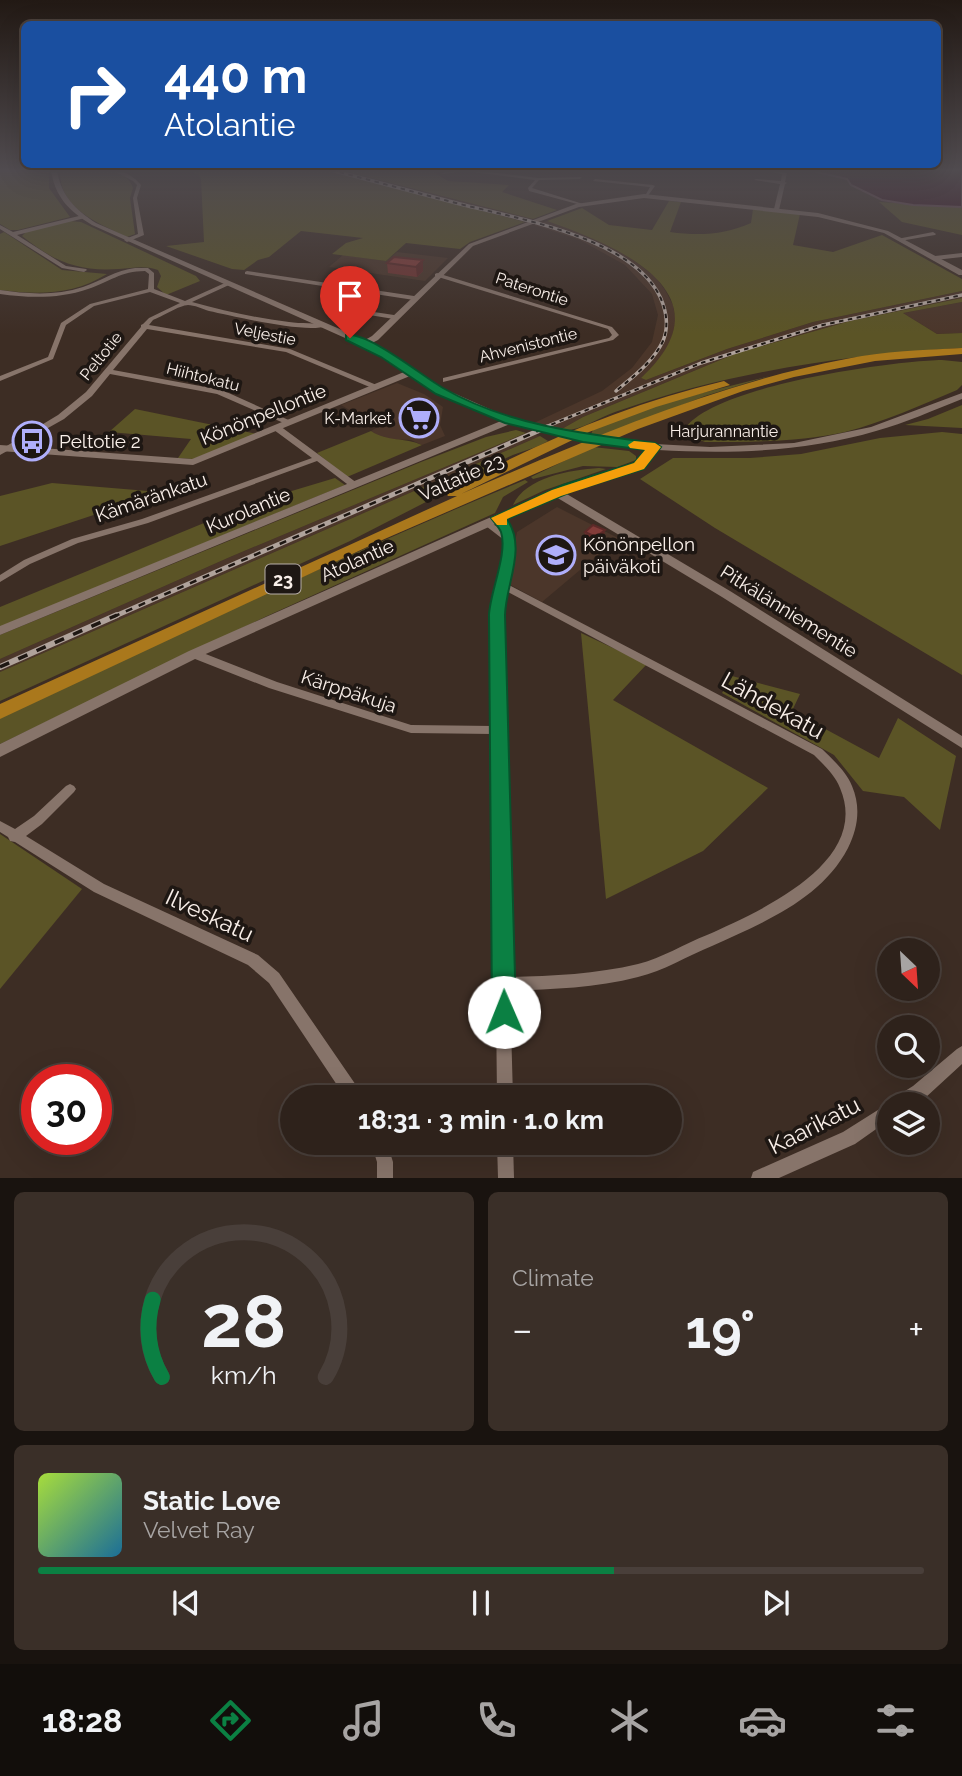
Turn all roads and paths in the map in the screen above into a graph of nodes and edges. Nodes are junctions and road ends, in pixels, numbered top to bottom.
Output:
1 (50, 225) edge
2 (98, 225) edge
3 (139, 225) edge
4 (525, 225) edge
5 (858, 225) edge
6 (0, 228) edge
7 (12, 234) junction
8 (933, 234) dead end
9 (901, 239) junction
10 (127, 240) junction
11 (962, 255) edge
12 (935, 258) junction
13 (84, 270) dead end
14 (247, 273) dead end
15 (962, 273) edge
16 (437, 275) junction
17 (227, 284) junction
18 (151, 290) junction
19 (0, 292) edge
20 (414, 298) junction
21 (182, 302) junction
22 (334, 308) dead end
23 (394, 317) junction
24 (143, 326) junction
25 (323, 326) junction
26 (616, 335) joint
27 (364, 344) junction
28 (962, 353) edge
29 (848, 361) junction
30 (107, 371) junction
31 (409, 373) junction
32 (0, 379) edge
33 (446, 380) dead end
34 (375, 386) junction
35 (962, 396) edge
36 (509, 421) junction
37 (289, 422) junction
38 (533, 426) joint
39 (277, 428) junction
40 (564, 434) junction
41 (652, 447) junction
42 (3, 450) edge
43 (318, 458) junction
44 (354, 485) junction
45 (556, 493) junction
46 (492, 520) junction
47 (292, 575) junction
48 (0, 579) edge
49 (501, 585) junction
50 (0, 631) edge
51 (194, 654) junction
52 (0, 712) edge
53 (499, 730) junction
54 (962, 743) edge
55 (0, 751) edge
56 (70, 789) dead end
57 (0, 826) edge
58 (14, 837) junction
59 (504, 984) junction
60 (962, 1054) edge
61 (346, 1085) edge
62 (505, 1085) edge
63 (919, 1092) edge
64 (877, 1119) edge
65 (383, 1155) edge
66 (505, 1155) edge
67 (385, 1178) edge
68 (506, 1178) edge
69 (759, 1178) edge

1 - 7 street
2 - 10 street, Harjurannantie
3 - 10 street
4 - 16 street
5 - 9 street
6 - 7 street
7 - 13 street
8 - 9 street
9 - 12 street
10 - 17 street, Harjurannantie
11 - 12 street
12 - 15 street
14 - 20 street
16 - 20 street
16 - 26 street, Paterontie
17 - 21 street, Peltotie
17 - 25 street, Harjurannantie
18 - 19 street
18 - 21 street
18 - 32 street
20 - 23 street
21 - 24 street, Peltotie
21 - 25 street
22 - 23 street
23 - 27 street
24 - 30 street, Peltotie
24 - 34 street, Veljestie
25 - 27 street, Harjurannantie
26 - 33 street, Ahvenistontie
27 - 31 street, Harjurannantie
28 - 29 highway, Valtatie 23 / 23
29 - 40 highway
29 - 47 highway, Valtatie 23 / 23
30 - 37 street, Hiihtokatu
30 - 42 street, Peltotie
31 - 34 street, Könönpellontie
31 - 36 street, Harjurannantie
34 - 37 street, Könönpellontie
35 - 41 street, Harjurannantie
36 - 38 street, Harjurannantie
36 - 44 street, Kurolantie
37 - 39 street, Könönpellontie
38 - 40 street, Harjurannantie
39 - 42 street, Könönpellontie
39 - 43 street
40 - 41 street, Harjurannantie
40 - 47 highway
41 - 45 street, Atolantie
43 - 44 street
43 - 48 street, Kämäränkatu
44 - 50 street, Kurolantie
45 - 46 street, Atolantie
45 - 54 street, Pitkälänniementie
46 - 49 street
46 - 51 street, Atolantie
47 - 52 highway, Valtatie 23 / 23
49 - 53 street
49 - 59 street, Lähdekatu
51 - 53 street, Kärppäkuja
51 - 55 street, Atolantie
53 - 59 street
56 - 58 street
57 - 58 street, Ilveskatu
58 - 61 street, Ilveskatu
59 - 62 street
60 - 63 street
64 - 69 street, Kaarikatu
65 - 67 street
66 - 68 street

